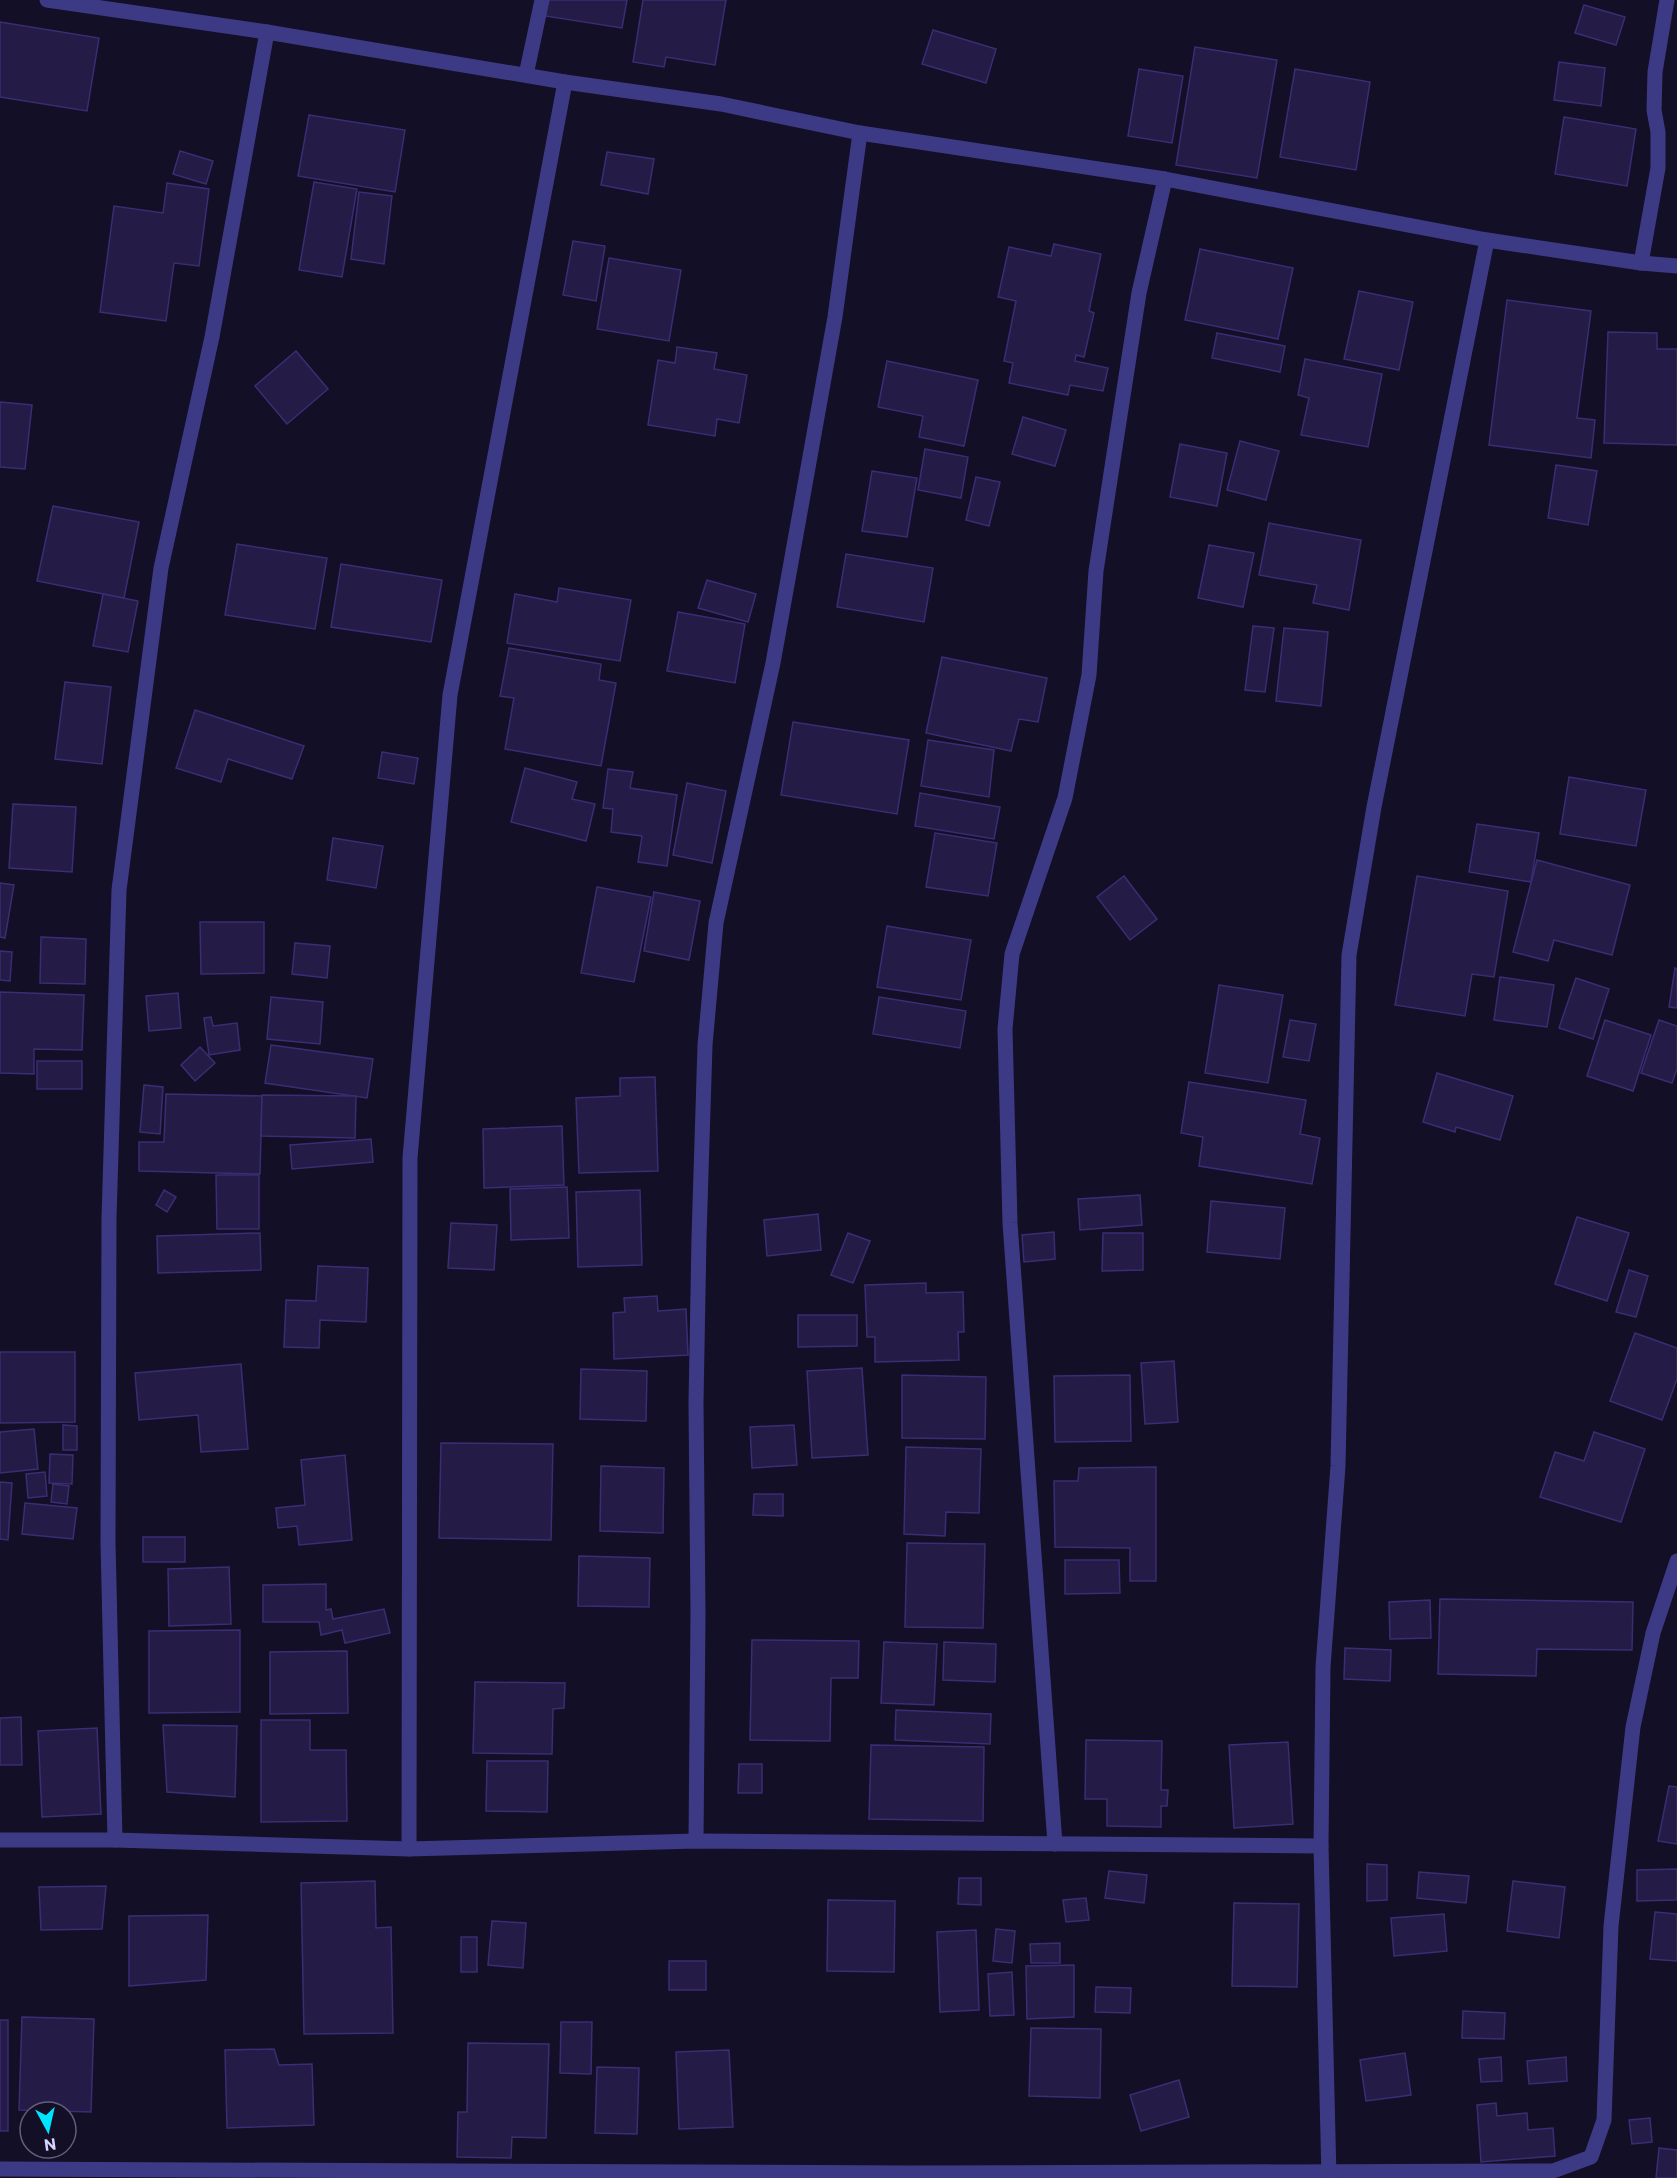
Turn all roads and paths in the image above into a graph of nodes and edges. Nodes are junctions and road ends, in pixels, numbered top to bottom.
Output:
1 (47, 0) edge
2 (542, 0) edge
3 (1667, 0) edge
4 (267, 32) junction
5 (526, 75) junction
6 (565, 82) junction
7 (860, 133) junction
8 (1165, 179) junction
9 (1487, 240) junction
10 (1641, 263) junction
11 (1677, 266) edge
12 (1677, 1561) edge
13 (0, 1840) edge
14 (115, 1840) junction
15 (696, 1841) junction
16 (1054, 1844) junction
17 (1321, 1846) junction
18 (409, 1849) junction
19 (0, 2169) edge
20 (910, 2175) edge
21 (1329, 2175) edge

1 - 4 street
2 - 5 street
3 - 10 street
4 - 5 street
4 - 14 street
5 - 6 street
6 - 7 street
6 - 18 street
7 - 8 street
7 - 15 street
8 - 9 street
8 - 16 street
9 - 10 street
9 - 17 street
10 - 11 street
12 - 21 street
13 - 14 street
14 - 18 street
15 - 16 street
15 - 18 street
16 - 17 street
17 - 21 street
19 - 20 street
20 - 21 street

